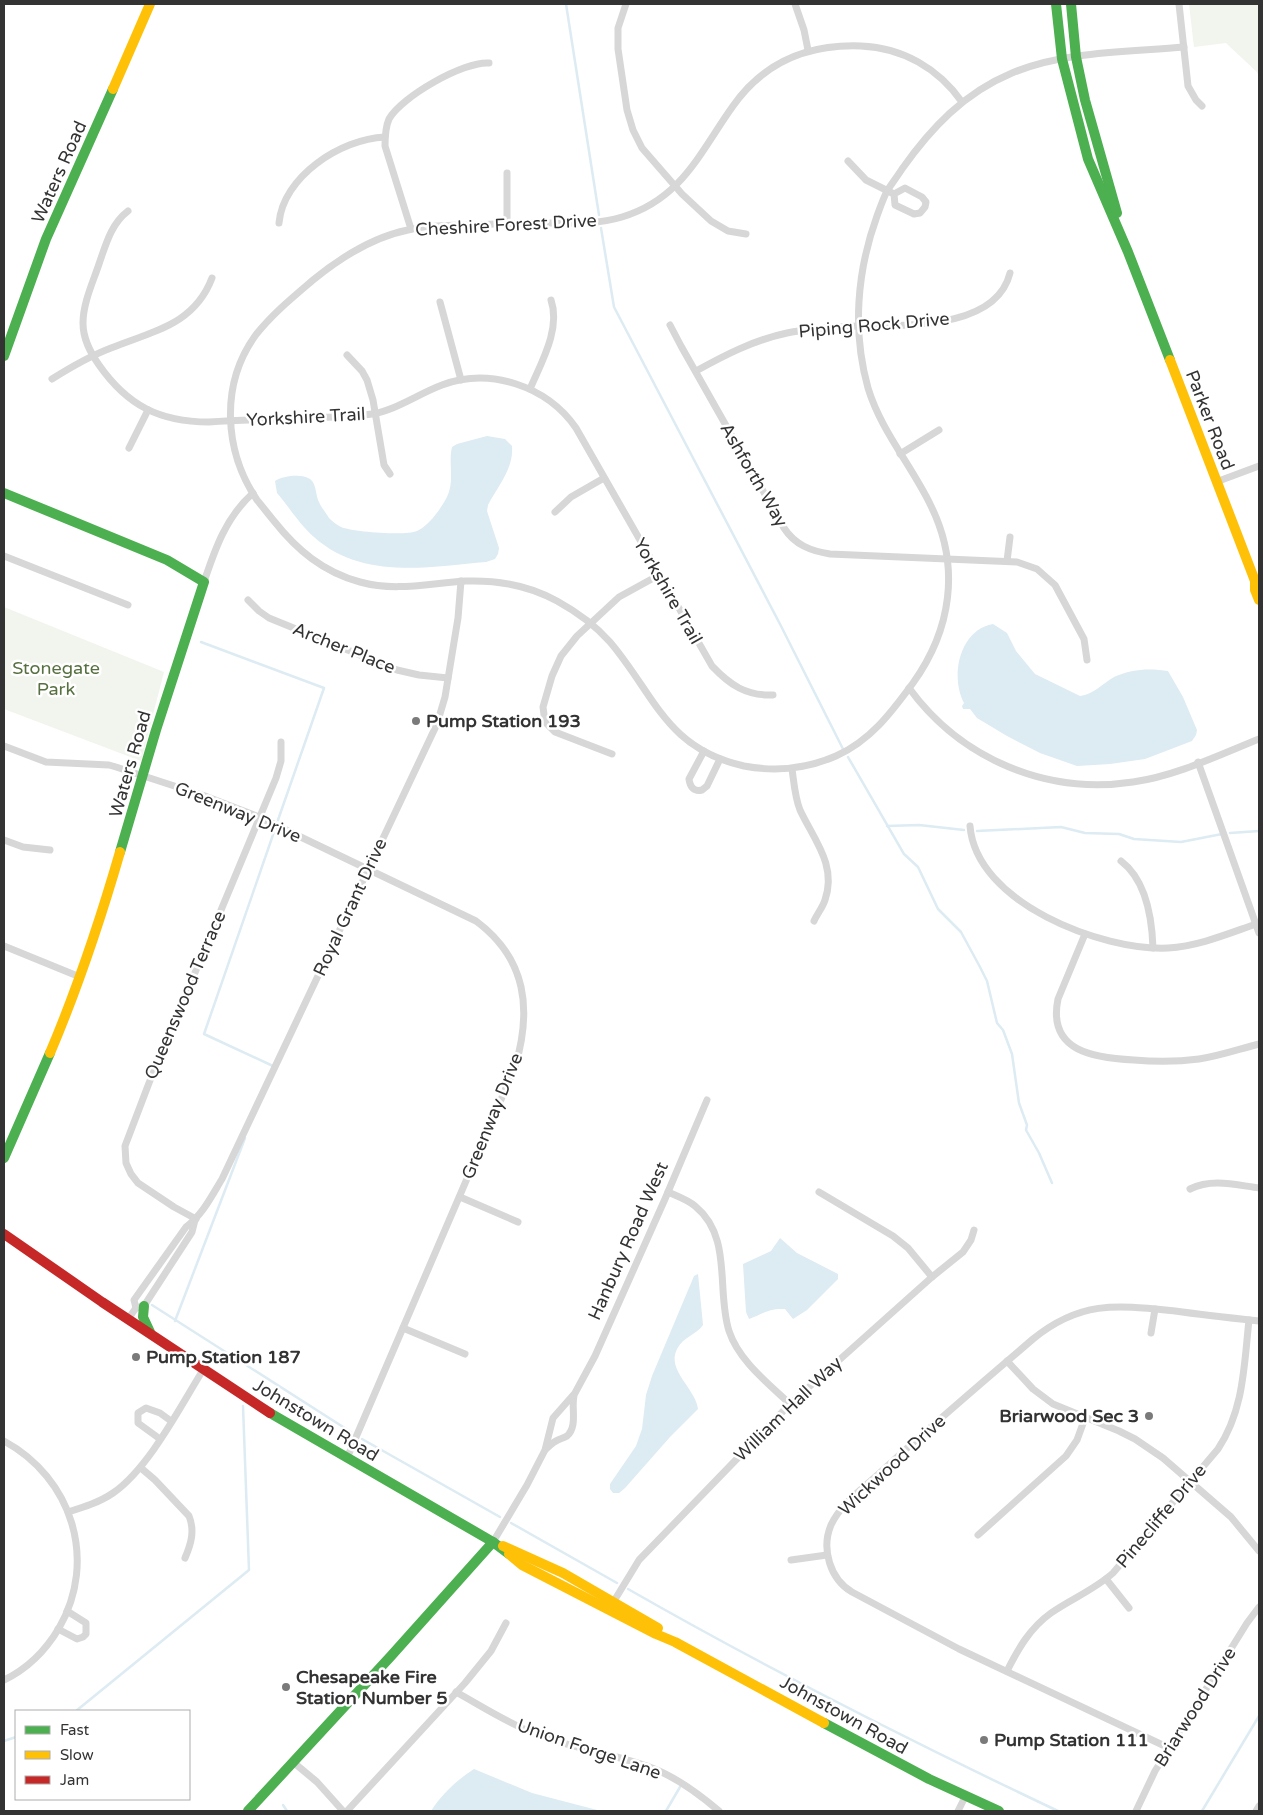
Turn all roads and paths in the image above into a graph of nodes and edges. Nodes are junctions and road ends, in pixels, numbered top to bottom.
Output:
1 (150, 4) edge
2 (626, 4) edge
3 (795, 4) edge
4 (1056, 4) edge
5 (1071, 4) edge
6 (1179, 4) edge
7 (1184, 47) junction
8 (808, 50) junction
9 (1076, 56) junction
10 (1062, 59) junction
11 (489, 63) dead end
12 (962, 102) junction
13 (1202, 106) dead end
14 (384, 137) junction
15 (848, 161) dead end
16 (506, 173) dead end
17 (675, 186) junction
18 (891, 192) junction
19 (128, 211) dead end
20 (507, 223) junction
21 (279, 224) dead end
22 (411, 229) junction
23 (746, 234) dead end
24 (1128, 252) junction
25 (1010, 273) dead end
26 (212, 278) dead end
27 (551, 300) dead end
28 (440, 302) dead end
29 (670, 325) dead end
30 (858, 326) junction
31 (347, 354) dead end
32 (4, 356) edge
33 (93, 356) junction
34 (696, 371) junction
35 (52, 379) dead end
36 (461, 380) junction
37 (530, 389) junction
38 (148, 410) junction
39 (374, 413) junction
40 (230, 421) junction
41 (939, 430) dead end
42 (129, 448) dead end
43 (900, 454) junction
44 (1259, 466) edge
45 (390, 474) dead end
46 (604, 478) junction
47 (1216, 482) junction
48 (4, 493) edge
49 (253, 493) junction
50 (555, 512) dead end
51 (1010, 537) dead end
52 (4, 556) edge
53 (947, 558) junction
54 (1007, 561) junction
55 (659, 575) junction
56 (204, 582) junction
57 (461, 582) junction
58 (248, 600) dead end
59 (1259, 600) edge
60 (128, 606) dead end
61 (592, 624) junction
62 (1087, 660) dead end
63 (448, 678) junction
64 (909, 688) junction
65 (773, 694) dead end
66 (1259, 739) edge
67 (280, 742) dead end
68 (4, 746) edge
69 (704, 752) junction
70 (612, 754) dead end
71 (720, 759) junction
72 (1198, 762) junction
73 (792, 769) junction
74 (144, 776) junction
75 (259, 817) junction
76 (970, 826) dead end
77 (4, 840) edge
78 (50, 850) dead end
79 (1121, 861) dead end
80 (368, 869) junction
81 (814, 921) dead end
82 (1256, 924) junction
83 (1259, 933) edge
84 (1085, 934) junction
85 (4, 946) edge
86 (1153, 948) junction
87 (80, 978) junction
88 (1259, 1044) edge
89 (707, 1100) dead end
90 (4, 1158) edge
91 (1259, 1188) edge
92 (1190, 1190) dead end
93 (668, 1192) junction
94 (819, 1192) dead end
95 (460, 1197) junction
96 (196, 1219) junction
97 (518, 1222) dead end
98 (974, 1230) dead end
99 (4, 1234) edge
100 (932, 1277) junction
101 (140, 1307) junction
102 (1155, 1309) junction
103 (128, 1319) junction
104 (1249, 1320) junction
105 (1259, 1321) edge
106 (403, 1328) junction
107 (1151, 1333) dead end
108 (152, 1335) junction
109 (465, 1354) dead end
110 (1006, 1361) junction
111 (203, 1370) junction
112 (575, 1393) junction
113 (790, 1404) junction
114 (1085, 1418) junction
115 (171, 1421) junction
116 (160, 1439) junction
117 (4, 1441) edge
118 (545, 1450) junction
119 (347, 1458) junction
120 (141, 1468) junction
121 (1191, 1482) junction
122 (68, 1512) junction
123 (978, 1535) dead end
124 (492, 1542) junction
125 (1259, 1551) edge
126 (827, 1554) junction
127 (185, 1558) dead end
128 (791, 1560) dead end
129 (1106, 1579) junction
130 (614, 1601) junction
131 (1259, 1607) edge
132 (1129, 1608) dead end
133 (67, 1611) junction
134 (506, 1623) dead end
135 (58, 1630) junction
136 (675, 1642) junction
137 (1007, 1671) junction
138 (4, 1680) edge
139 (456, 1692) junction
140 (1169, 1748) junction
141 (293, 1762) junction
142 (965, 1797) junction
143 (1259, 1806) edge
144 (248, 1811) edge
145 (342, 1811) edge
146 (347, 1811) edge
147 (719, 1811) edge
148 (958, 1811) edge
149 (999, 1811) edge
150 (1136, 1811) edge
151 (1256, 1811) edge

1 - 32 street, Waters Road
2 - 17 street
3 - 8 street
4 - 10 street, Parker Road
5 - 9 street, Parker Road
6 - 7 street
7 - 9 street, Cheshire Forest Drive
7 - 13 street
8 - 12 street, Cheshire Forest Drive
8 - 17 street, Cheshire Forest Drive
9 - 10 street, Cheshire Forest Drive
9 - 24 street, Parker Road
10 - 12 street, Cheshire Forest Drive
10 - 24 street, Parker Road
11 - 14 street
12 - 18 street, Cheshire Forest Drive
14 - 21 street
14 - 22 street
15 - 18 street
16 - 20 street
17 - 20 street, Cheshire Forest Drive
17 - 23 street
18 - 18 street
18 - 30 street, Cheshire Forest Drive
19 - 33 street, Yorkshire Trail
20 - 22 street, Cheshire Forest Drive
22 - 40 street, Cheshire Forest Drive
24 - 47 street, Parker Road
25 - 30 street, Piping Rock Drive
26 - 33 street
27 - 37 street
28 - 36 street
29 - 34 street, Ashforth Way
30 - 34 street, Piping Rock Drive
30 - 43 street, Cheshire Forest Drive
31 - 39 street
33 - 35 street
33 - 38 street, Yorkshire Trail
34 - 53 street, Ashforth Way
36 - 37 street, Yorkshire Trail
36 - 39 street, Yorkshire Trail
37 - 46 street, Yorkshire Trail
38 - 40 street, Yorkshire Trail
38 - 42 street
39 - 40 street, Yorkshire Trail
39 - 45 street
40 - 49 street, Cheshire Forest Drive
41 - 43 street
43 - 53 street, Cheshire Forest Drive
44 - 47 street
46 - 50 street
46 - 55 street, Yorkshire Trail
47 - 59 street, Parker Road
48 - 56 street
49 - 56 street
49 - 57 street, Cheshire Forest Drive
51 - 54 street
52 - 60 street
53 - 54 street, Ashforth Way
53 - 64 street, Cheshire Forest Drive
54 - 62 street, Ashforth Way
55 - 61 street
55 - 65 street, Yorkshire Trail
56 - 74 street, Waters Road
57 - 61 street, Cheshire Forest Drive
57 - 63 street, Royal Grant Drive
58 - 63 street, Archer Place
61 - 69 street, Cheshire Forest Drive
61 - 70 street
63 - 80 street, Royal Grant Drive
64 - 72 street
64 - 73 street, Cheshire Forest Drive
66 - 72 street
67 - 75 street, Queenswood Terrace
68 - 74 street, Greenway Drive
69 - 71 street, Cheshire Forest Drive
69 - 71 street
71 - 73 street, Cheshire Forest Drive
72 - 82 street
73 - 81 street
74 - 75 street, Greenway Drive
74 - 87 street, Waters Road
75 - 80 street, Greenway Drive
75 - 96 street, Queenswood Terrace
76 - 84 street
77 - 78 street
79 - 86 street
80 - 95 street, Greenway Drive
80 - 96 street, Royal Grant Drive
82 - 83 street
82 - 86 street
84 - 86 street
84 - 88 street
85 - 87 street
87 - 90 street, Waters Road
89 - 93 street, Hanbury Road West
91 - 92 street
93 - 112 street, Hanbury Road West
93 - 113 street
94 - 100 street
95 - 97 street
95 - 106 street, Greenway Drive
96 - 101 street, Royal Grant Drive
96 - 101 street, Royal Grant Drive
98 - 100 street, William Hall Way
99 - 103 street, Johnstown Road
100 - 113 street, William Hall Way
101 - 103 street, Royal Grant Drive
101 - 108 street
102 - 104 street, Wickwood Drive
102 - 107 street
102 - 110 street, Wickwood Drive
103 - 108 street, Johnstown Road
104 - 105 street, Wickwood Drive
104 - 121 street, Pinecliffe Drive
106 - 109 street
106 - 119 street, Greenway Drive
108 - 111 street, Johnstown Road
110 - 114 street
110 - 126 street, Wickwood Drive
111 - 115 street
111 - 119 street, Johnstown Road
112 - 118 street, Hanbury Road West
112 - 118 street, Hanbury Road West
113 - 130 street, William Hall Way
114 - 121 street
114 - 123 street
115 - 116 street
115 - 116 street
116 - 120 street
117 - 122 street
118 - 124 street, Hanbury Road West
119 - 124 street, Johnstown Road
120 - 122 street
120 - 127 street
121 - 125 street
121 - 129 street, Pinecliffe Drive
122 - 133 street
124 - 130 street, Johnstown Road
124 - 136 street, Johnstown Road
124 - 141 street, Hanbury Road West
126 - 128 street
126 - 137 street
129 - 132 street
129 - 137 street, Pinecliffe Drive
130 - 136 street, Johnstown Road
131 - 140 street, Briarwood Drive
133 - 135 street
133 - 135 street
134 - 139 street
135 - 138 street
136 - 142 street, Johnstown Road
137 - 140 street
139 - 146 street
139 - 147 street, Union Forge Lane
140 - 150 street, Briarwood Drive
141 - 144 street, Hanbury Road West
141 - 145 street
142 - 148 street
142 - 149 street, Johnstown Road
143 - 151 street

